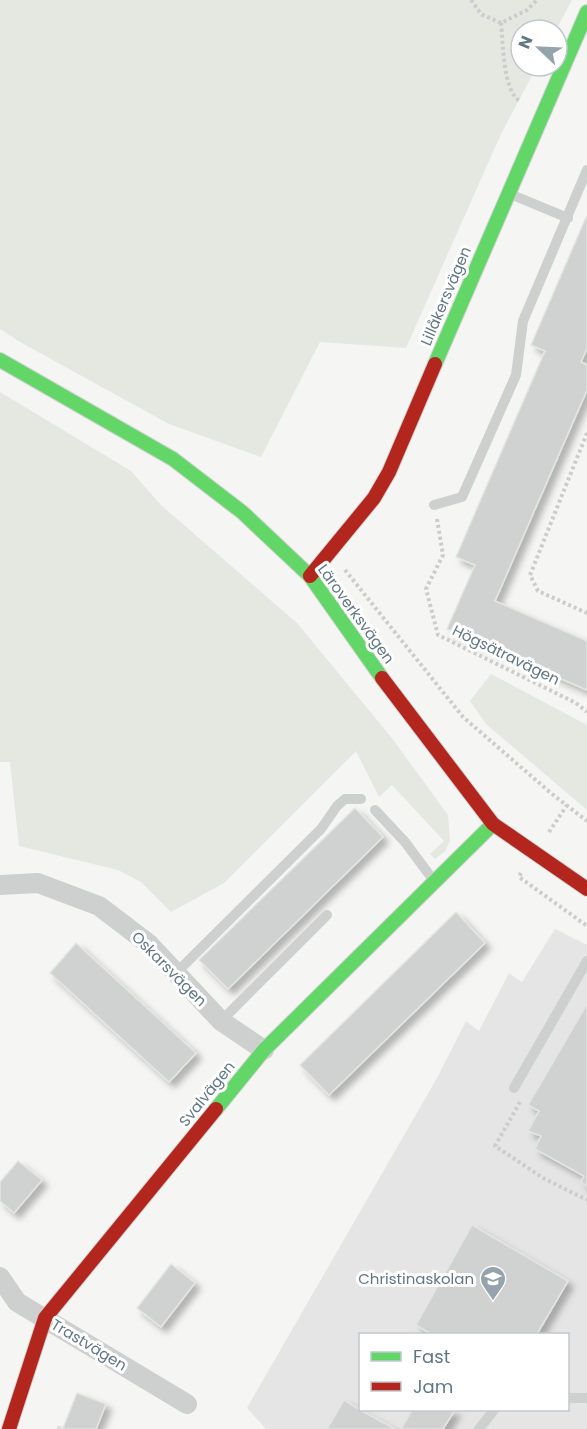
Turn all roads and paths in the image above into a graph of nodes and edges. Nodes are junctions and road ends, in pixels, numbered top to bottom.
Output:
1 (471, 0) edge
2 (537, 0) edge
3 (587, 12) edge
4 (501, 23) junction
5 (515, 98) dead end
6 (587, 170) edge
7 (508, 193) junction
8 (568, 218) junction
9 (0, 360) edge
10 (587, 434) edge
11 (434, 505) joint
12 (330, 552) junction
13 (310, 576) junction
14 (587, 613) edge
15 (587, 712) edge
16 (361, 799) dead end
17 (375, 810) dead end
18 (587, 821) edge
19 (493, 824) junction
20 (434, 881) junction
21 (0, 885) edge
22 (587, 889) edge
23 (327, 915) dead end
24 (587, 961) edge
25 (176, 973) junction
26 (221, 1021) junction
27 (264, 1050) junction
28 (514, 1088) joint
29 (587, 1200) edge
30 (0, 1277) edge
31 (9, 1303) edge
32 (45, 1318) junction
33 (569, 1398) edge
34 (587, 1398) edge
35 (187, 1404) dead end
36 (493, 1411) edge
37 (9, 1429) edge
38 (478, 1429) edge

1 - 4 path
2 - 4 path
3 - 7 street, Lillåkersvägen
4 - 5 path
6 - 8 lane
7 - 8 lane
7 - 12 street, Lillåkersvägen
8 - 11 lane
9 - 13 street, Läroverksvägen
10 - 14 path
11 - 15 path, Högsätravägen
12 - 13 street, Lillåkersvägen
12 - 18 path
13 - 19 street, Läroverksvägen
16 - 25 lane
17 - 20 lane
19 - 20 street, Svalvägen
19 - 22 street, Läroverksvägen
20 - 27 street, Svalvägen
21 - 25 street, Oskarsvägen
23 - 26 lane
24 - 28 lane
25 - 26 street, Oskarsvägen
26 - 27 street, Oskarsvägen
27 - 32 street, Svalvägen
28 - 29 path
30 - 31 street, Trastvägen
31 - 32 street, Trastvägen
32 - 35 street, Trastvägen
32 - 37 street, Svalvägen
33 - 34 lane
36 - 38 lane

